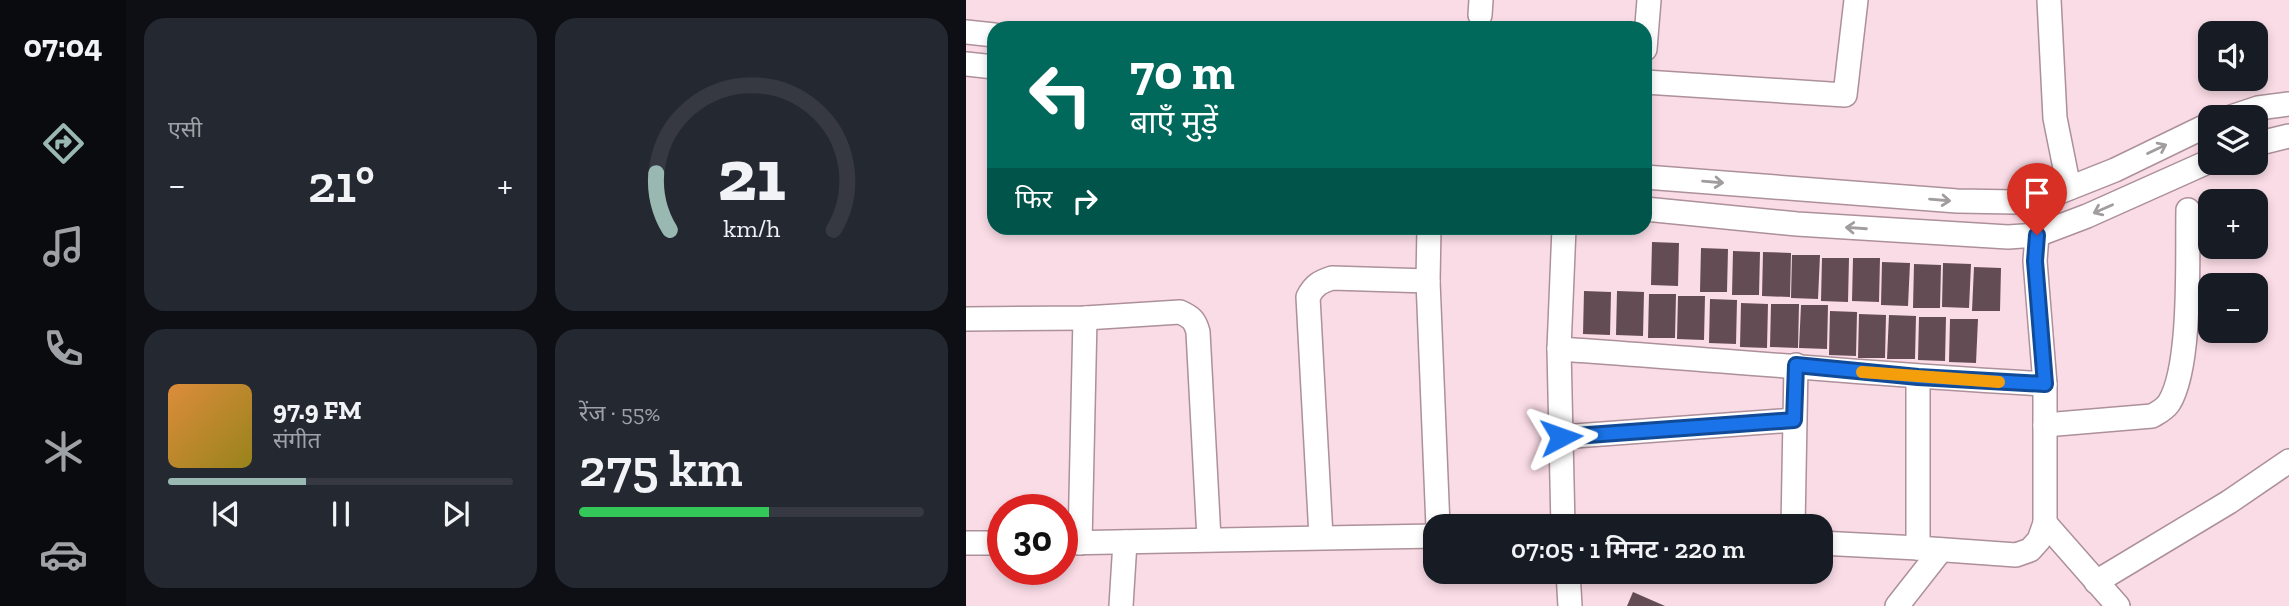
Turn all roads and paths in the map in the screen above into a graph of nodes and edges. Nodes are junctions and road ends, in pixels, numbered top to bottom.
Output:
1 (1649, 0) edge
2 (1856, 0) edge
3 (2049, 0) edge
4 (1647, 21) edge
5 (966, 32) edge
6 (987, 34) edge
7 (966, 64) edge
8 (987, 66) edge
9 (1652, 82) edge
10 (2289, 104) edge
11 (2268, 107) edge
12 (2198, 130) edge
13 (2289, 136) edge
14 (2268, 141) edge
15 (2198, 166) edge
16 (1652, 178) edge
17 (2069, 188) junction
18 (1652, 210) edge
19 (2188, 210) dead end
20 (1429, 235) edge
21 (1564, 235) edge
22 (2037, 235) junction
23 (1428, 281) junction
24 (1085, 318) junction
25 (966, 319) edge
26 (1559, 349) junction
27 (1796, 365) junction
28 (1918, 377) junction
29 (2045, 384) junction
30 (1794, 420) junction
31 (2045, 425) junction
32 (1561, 437) junction
33 (2289, 461) edge
34 (1074, 494) edge
35 (1437, 514) edge
36 (1563, 514) edge
37 (1793, 514) edge
38 (2045, 523) junction
39 (1423, 536) edge
40 (1321, 537) junction
41 (1209, 539) junction
42 (1125, 542) junction
43 (966, 543) edge
44 (987, 543) edge
45 (1078, 543) edge
46 (1833, 544) edge
47 (1929, 549) junction
48 (2096, 582) junction
49 (1571, 584) edge
50 (1121, 606) edge
51 (1570, 606) edge
52 (1897, 606) edge
53 (2118, 606) edge

1 - 4 street
2 - 9 street
3 - 17 street
5 - 6 street
7 - 8 street
10 - 11 street
17 -> 12 street
13 - 14 street
15 -> 22 street
16 -> 17 street
22 -> 18 street
19 - 31 street
20 - 23 street
21 - 26 street
22 - 29 street
23 - 35 street
23 - 40 street
24 - 25 street
24 - 34 street
24 - 41 street
26 - 27 street
26 - 32 street
27 - 28 street
27 - 30 street
28 - 29 street
28 - 47 street
29 - 31 street
30 - 32 street
30 - 37 street
31 - 38 street
32 - 36 street
33 - 48 street
38 - 47 street
38 - 48 street
39 - 40 street
40 - 41 street
41 - 42 street
42 - 45 street
42 - 50 street
43 - 44 street
46 - 47 street
47 - 52 street
48 - 53 street
49 - 51 street

